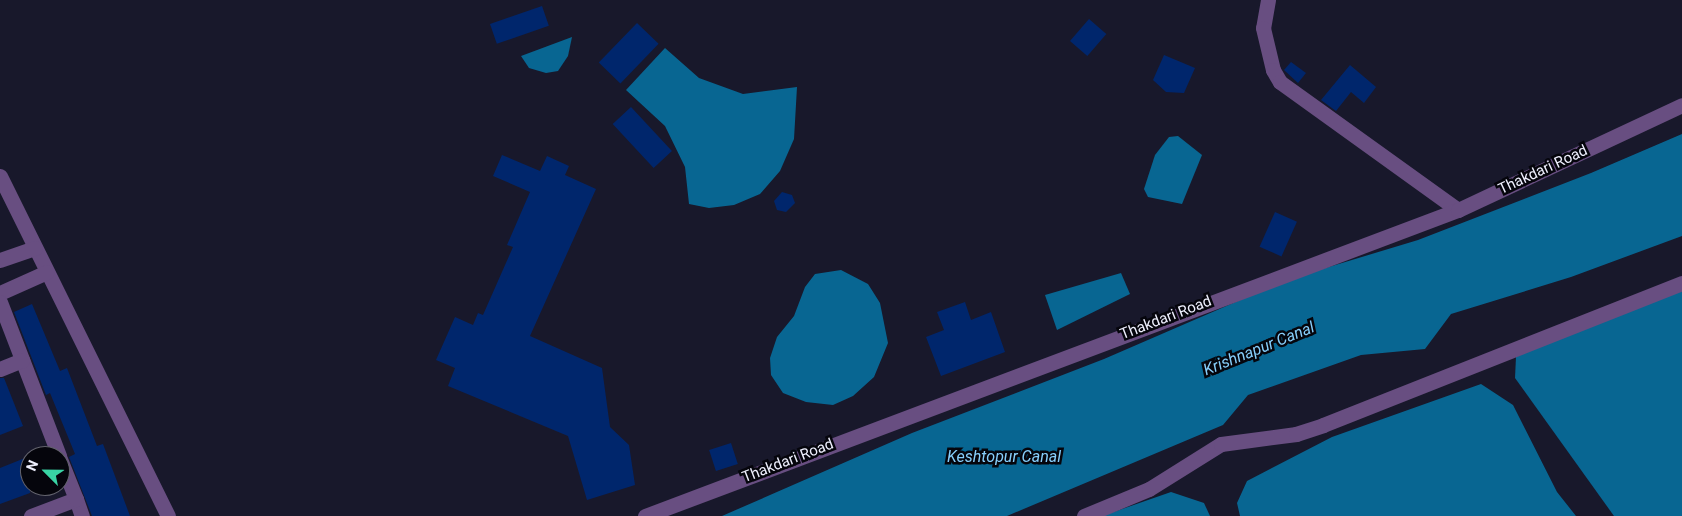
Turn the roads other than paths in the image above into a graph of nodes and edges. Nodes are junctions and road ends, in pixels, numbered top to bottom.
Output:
1 (1268, 0) edge
2 (1682, 105) edge
3 (0, 176) edge
4 (1458, 210) junction
5 (35, 248) junction
6 (0, 260) edge
7 (47, 272) junction
8 (1682, 283) edge
9 (0, 292) edge
10 (0, 302) edge
11 (22, 360) junction
12 (0, 369) edge
13 (54, 446) edge
14 (70, 485) edge
15 (76, 499) junction
16 (31, 516) edge
17 (82, 516) edge
18 (168, 516) edge
19 (645, 516) edge
20 (1084, 516) edge

1 - 4 street
2 - 4 street, Thakdari Road
3 - 5 street
4 - 19 street, Thakdari Road
5 - 6 street
5 - 7 street
7 - 9 street
7 - 18 street
8 - 20 street
10 - 11 street
11 - 12 street
11 - 13 street
14 - 15 street
15 - 16 street
15 - 17 street

